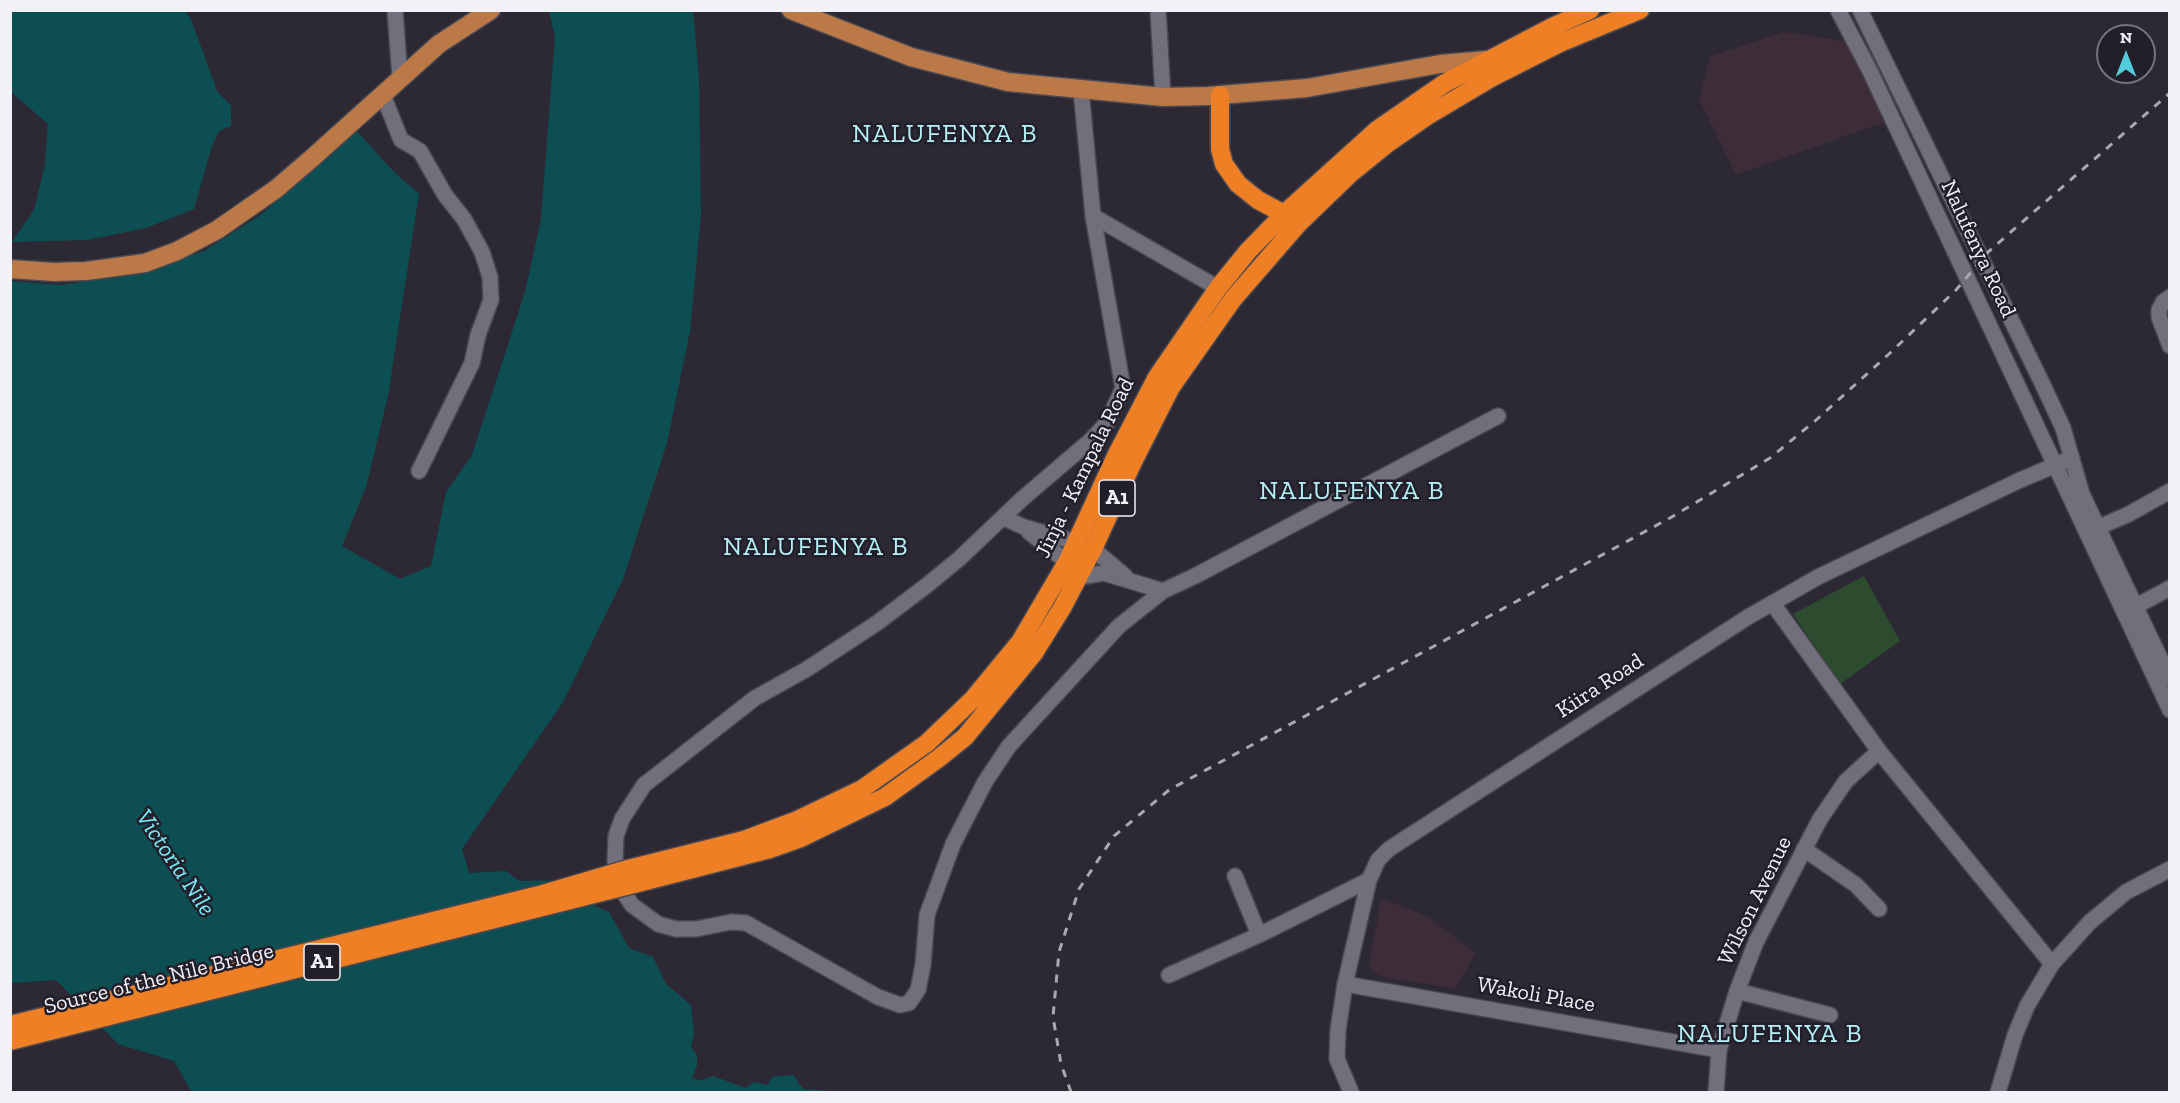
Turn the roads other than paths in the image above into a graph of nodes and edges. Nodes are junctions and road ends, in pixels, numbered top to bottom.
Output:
1 (395, 10) edge
2 (491, 10) edge
3 (791, 10) edge
4 (1158, 10) edge
5 (1590, 10) edge
6 (1640, 10) edge
7 (1838, 10) edge
8 (1860, 10) edge
9 (1486, 60) junction
10 (400, 78) junction
11 (1081, 90) junction
12 (383, 95) junction
13 (1220, 95) junction
14 (1163, 97) junction
15 (1284, 214) junction
16 (1093, 216) junction
17 (10, 268) edge
18 (1218, 288) junction
19 (2169, 297) edge
20 (2169, 346) edge
21 (1498, 416) dead end
22 (2072, 458) junction
23 (2055, 465) junction
24 (419, 471) dead end
25 (2169, 491) edge
26 (1004, 518) junction
27 (1024, 527) junction
28 (2097, 528) junction
29 (1075, 542) junction
30 (1093, 549) junction
31 (1067, 562) junction
32 (1079, 577) junction
33 (1132, 582) junction
34 (2169, 588) edge
35 (1163, 591) junction
36 (1773, 604) junction
37 (2130, 609) junction
38 (2169, 679) edge
39 (2169, 710) edge
40 (1879, 751) junction
41 (1804, 849) junction
42 (2169, 869) edge
43 (1235, 876) dead end
44 (625, 877) junction
45 (1369, 880) junction
46 (1879, 909) dead end
47 (1259, 935) junction
48 (2052, 964) junction
49 (1169, 975) dead end
50 (1346, 984) junction
51 (1737, 991) junction
52 (1830, 1015) dead end
53 (10, 1025) edge
54 (10, 1041) edge
55 (1719, 1050) junction
56 (1351, 1092) edge
57 (1716, 1092) edge
58 (1998, 1092) edge

1 - 10 street
2 - 10 main road
3 - 11 main road
4 - 14 street
5 - 9 highway, Jinja - Kampala Road / A1
6 - 30 highway, Jinja - Kampala Road / A1
7 - 23 street, Nalufenya Road
8 - 22 street, Nalufenya Road
9 - 13 main road
9 - 15 highway, Jinja - Kampala Road / A1
10 - 12 main road
11 - 14 main road
11 - 16 street
12 - 17 main road
12 - 24 street
13 - 14 main road
13 - 15 highway
15 - 18 highway, Jinja - Kampala Road / A1
16 - 18 street
16 - 26 street
18 - 29 highway, Jinja - Kampala Road / A1
19 - 20 street
21 - 35 street
22 - 23 street, Kiira Road
22 - 28 street, Nalufenya Road
23 - 36 street, Kiira Road
23 - 37 street, Nalufenya Road
25 - 28 street
26 - 27 street
26 - 44 street
27 - 29 street
27 - 31 street
28 - 37 street, Nalufenya Road
29 - 31 highway, Jinja - Kampala Road / A1
30 - 32 highway, Jinja - Kampala Road / A1
30 - 33 street
31 - 44 highway, Jinja - Kampala Road / A1
32 - 33 street
32 - 44 highway, Jinja - Kampala Road / A1
33 - 35 street
34 - 37 street
35 - 44 street
36 - 40 street
36 - 45 street, Kiira Road
37 - 38 street
37 - 39 street
40 - 41 street, Wilson Avenue
40 - 48 street
41 - 46 street
41 - 51 street, Wilson Avenue
42 - 48 street
43 - 47 street
44 - 53 highway, Source of the Nile Bridge / A1, bridge
44 - 54 highway, Source of the Nile Bridge / A1, bridge
45 - 47 street
45 - 50 street, Kiira Road
47 - 49 street
48 - 58 street
50 - 55 street, Wakoli Place
50 - 56 street, Kiira Road
51 - 52 street
51 - 55 street, Wilson Avenue
55 - 57 street, Wilson Avenue

